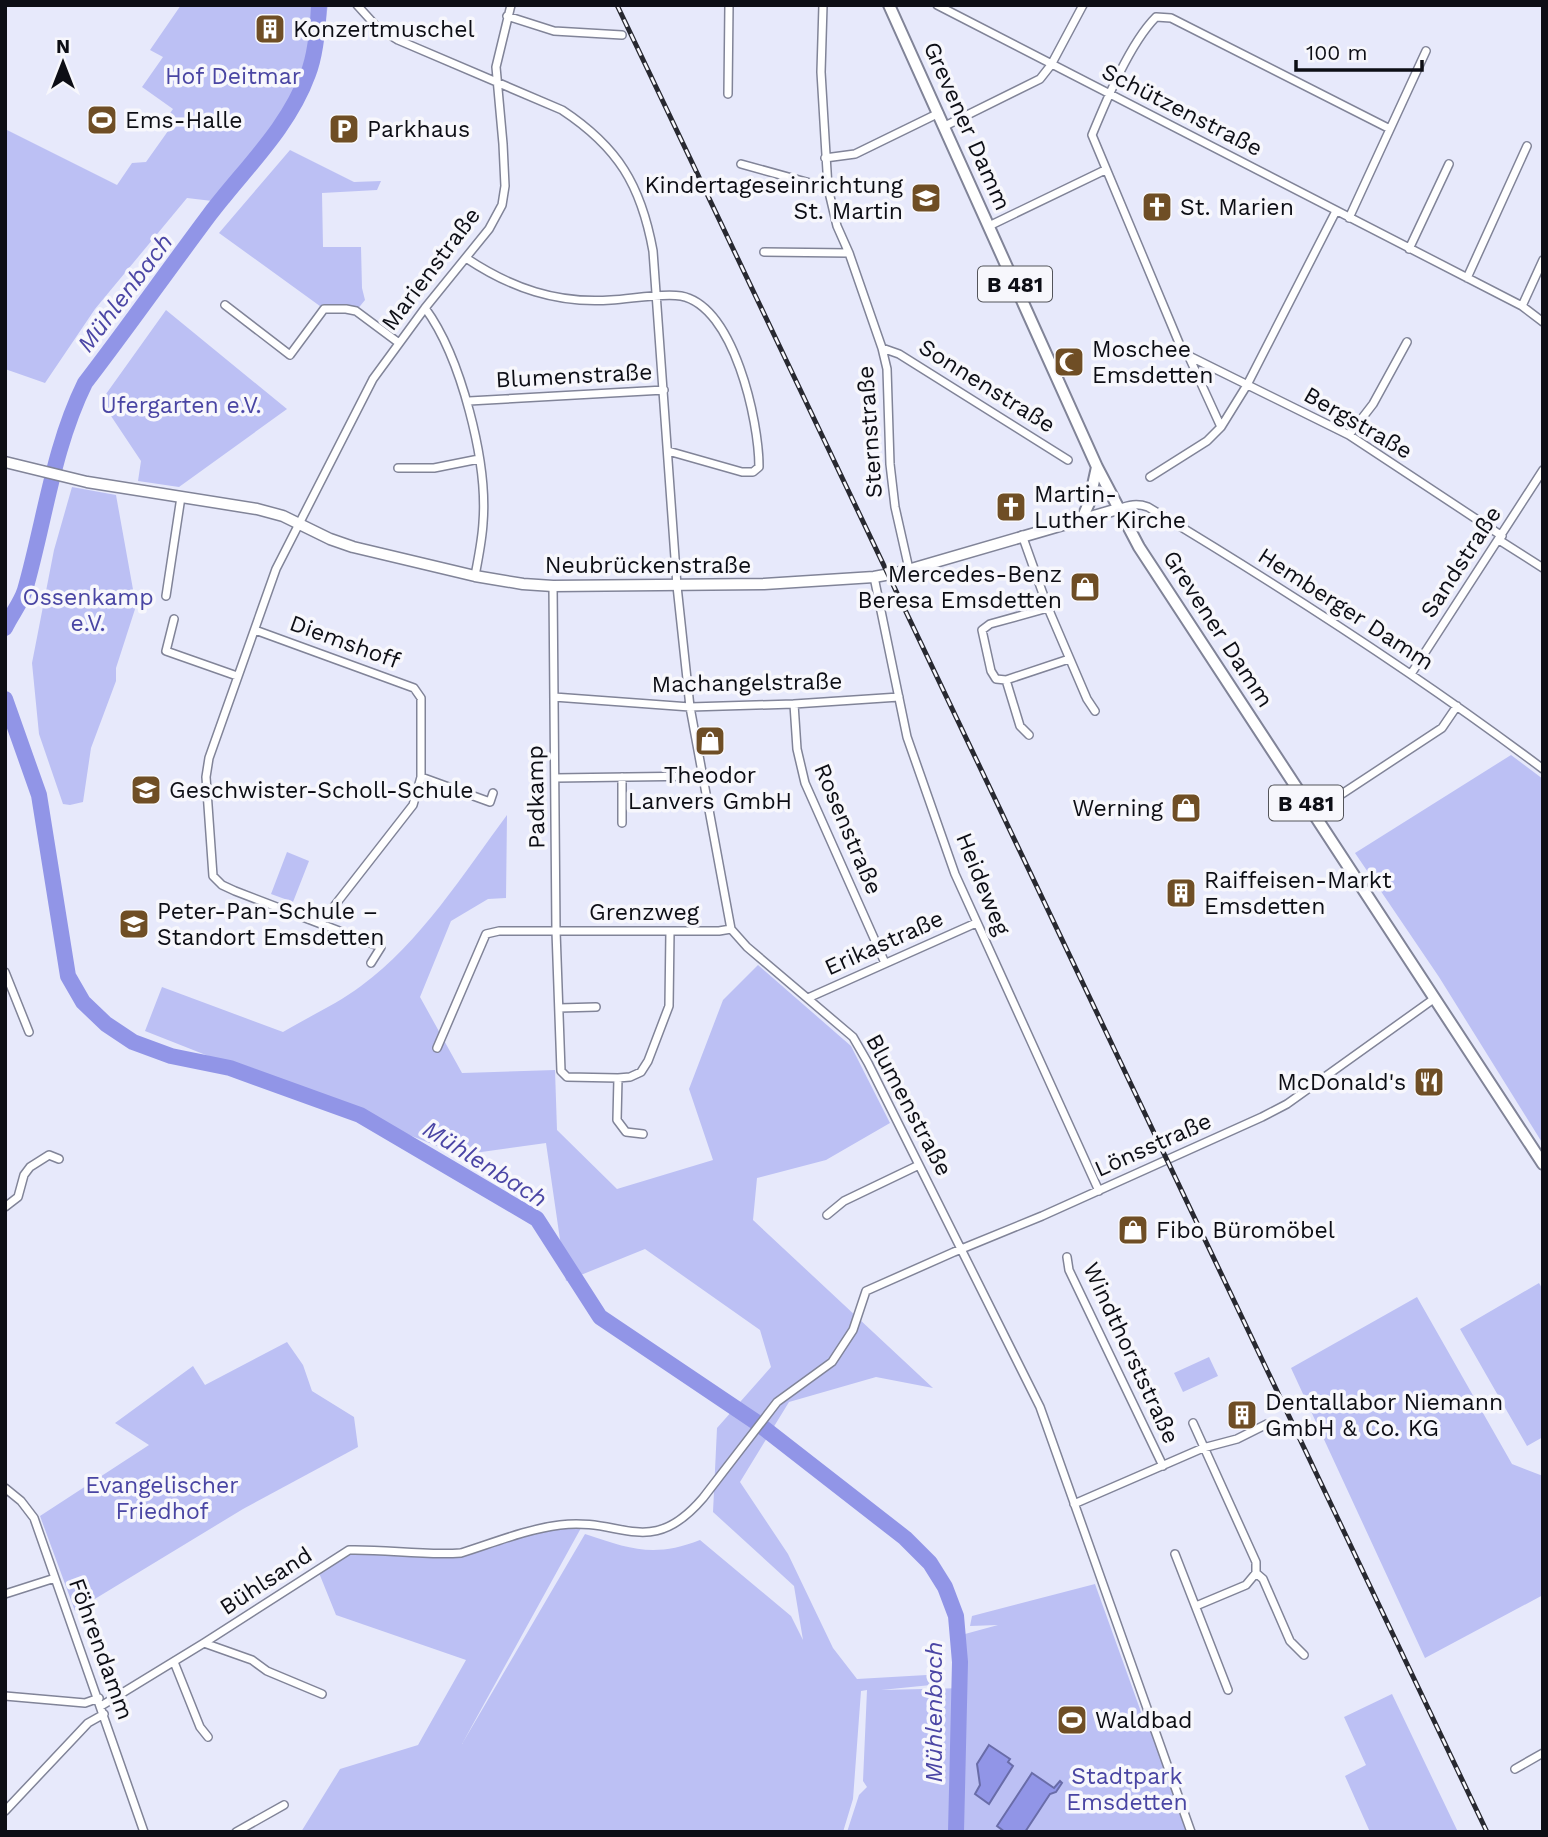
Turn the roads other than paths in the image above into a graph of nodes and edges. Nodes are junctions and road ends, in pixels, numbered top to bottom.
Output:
1 (357, 5) edge
2 (511, 5) edge
3 (729, 5) edge
4 (823, 5) edge
5 (890, 5) edge
6 (937, 5) edge
7 (1083, 5) edge
8 (507, 16) junction
9 (622, 35) dead end
10 (1426, 51) dead end
11 (1051, 65) junction
12 (495, 82) junction
13 (727, 94) dead end
14 (1109, 95) junction
15 (939, 113) junction
16 (945, 125) junction
17 (1390, 129) junction
18 (1527, 146) dead end
19 (825, 158) junction
20 (741, 164) dead end
21 (1449, 164) dead end
22 (1105, 170) junction
23 (828, 188) junction
24 (1336, 211) junction
25 (1349, 218) junction
26 (989, 226) junction
27 (1409, 248) junction
28 (764, 251) dead end
29 (849, 253) junction
30 (466, 258) junction
31 (1543, 260) edge
32 (1467, 278) junction
33 (656, 297) junction
34 (225, 305) dead end
35 (1522, 306) junction
36 (425, 308) junction
37 (1543, 322) edge
38 (1407, 342) dead end
39 (399, 343) junction
40 (882, 348) junction
41 (1189, 356) junction
42 (1247, 385) junction
43 (664, 390) junction
44 (468, 401) junction
45 (1221, 427) junction
46 (1349, 435) junction
47 (668, 451) junction
48 (479, 459) junction
49 (1069, 460) dead end
50 (5, 461) edge
51 (1097, 467) junction
52 (398, 468) dead end
53 (1543, 470) edge
54 (1150, 477) dead end
55 (181, 497) junction
56 (1118, 509) junction
57 (1082, 519) junction
58 (299, 524) junction
59 (1022, 536) junction
60 (1500, 538) junction
61 (1543, 568) edge
62 (909, 569) junction
63 (475, 576) junction
64 (874, 577) junction
65 (553, 586) junction
66 (677, 586) junction
67 (166, 596) dead end
68 (1048, 608) junction
69 (174, 619) dead end
70 (255, 630) junction
71 (1069, 659) junction
72 (1412, 674) junction
73 (237, 676) junction
74 (1006, 680) junction
75 (554, 697) junction
76 (899, 697) junction
77 (794, 704) junction
78 (1457, 706) junction
79 (690, 707) junction
80 (1096, 711) dead end
81 (1029, 735) dead end
82 (1543, 769) edge
83 (702, 776) junction
84 (421, 777) junction
85 (622, 777) junction
86 (555, 778) junction
87 (493, 793) dead end
88 (1313, 813) junction
89 (622, 823) dead end
90 (321, 923) junction
91 (976, 923) junction
92 (731, 929) junction
93 (556, 931) junction
94 (670, 932) junction
95 (371, 963) dead end
96 (885, 963) junction
97 (5, 972) edge
98 (808, 998) junction
99 (1435, 998) junction
100 (559, 1007) junction
101 (596, 1007) dead end
102 (29, 1032) dead end
103 (437, 1048) dead end
104 (618, 1078) junction
105 (643, 1134) dead end
106 (59, 1159) dead end
107 (1543, 1164) edge
108 (919, 1165) junction
109 (1099, 1191) junction
110 (5, 1207) edge
111 (827, 1215) dead end
112 (962, 1250) junction
113 (1067, 1257) dead end
114 (1193, 1423) dead end
115 (1267, 1424) dead end
116 (1203, 1448) junction
117 (1163, 1466) junction
118 (5, 1488) edge
119 (1074, 1504) junction
120 (349, 1550) joint
121 (1175, 1554) dead end
122 (1256, 1573) junction
123 (55, 1578) junction
124 (5, 1594) edge
125 (1196, 1606) junction
126 (204, 1643) junction
127 (1304, 1655) dead end
128 (174, 1662) junction
129 (1228, 1690) dead end
130 (322, 1694) dead end
131 (5, 1696) edge
132 (101, 1706) junction
133 (208, 1737) dead end
134 (1543, 1753) edge
135 (1515, 1769) dead end
136 (284, 1805) dead end
137 (5, 1811) edge
138 (144, 1832) edge
139 (236, 1832) edge
140 (1191, 1832) edge

1 - 12 street
2 - 8 street, Marienstraße
3 - 13 street
4 - 19 street, Sternstraße
5 - 15 main road, Grevener Damm / B 481
6 - 11 street, Schützenstraße
7 - 11 street
8 - 9 street
8 - 12 street, Marienstraße
10 - 17 street
11 - 14 street, Schützenstraße
11 - 16 street
12 - 30 street, Marienstraße
12 - 33 street
14 - 17 street
14 - 22 street
14 - 24 street, Schützenstraße
15 - 16 main road, Grevener Damm / B 481
15 - 19 street
16 - 26 main road, Grevener Damm / B 481
17 - 25 street
18 - 32 street
19 - 23 street, Sternstraße
20 - 23 street
21 - 27 street
22 - 26 street
22 - 41 street
23 - 29 street, Sternstraße
24 - 25 street, Schützenstraße
24 - 42 street
25 - 27 street, Schützenstraße
26 - 51 main road, Grevener Damm / B 481
27 - 32 street, Schützenstraße
28 - 29 street
29 - 40 street, Sternstraße
30 - 33 street
30 - 36 street, Marienstraße
31 - 35 street
32 - 35 street, Schützenstraße
33 - 43 street
33 - 47 street
34 - 39 street
35 - 37 street, Schützenstraße
36 - 39 street, Marienstraße
36 - 44 street
38 - 46 street
39 - 58 street, Marienstraße
40 - 49 street, Sonnenstraße
40 - 62 street, Sternstraße
41 - 42 street, Bergstraße
41 - 45 street
42 - 45 street
42 - 46 street, Bergstraße
43 - 44 street, Blumenstraße
43 - 47 street, Blumenstraße
44 - 48 street
45 - 54 street
46 - 60 street, Bergstraße
47 - 66 street, Blumenstraße
48 - 52 street
48 - 63 street
50 - 55 street, Neubrückenstraße
51 - 56 main road, Grevener Damm / B 481
51 - 57 main road
53 - 60 street, Sandstraße
55 - 58 street, Neubrückenstraße
55 - 67 street
56 - 57 street, Neubrückenstraße
56 - 72 street, Hemberger Damm
56 - 88 main road, Grevener Damm / B 481
57 - 59 street, Neubrückenstraße
58 - 63 street, Neubrückenstraße
58 - 70 street, Diemshoff
59 - 62 street, Neubrückenstraße
59 - 68 street
60 - 61 street, Bergstraße
60 - 72 street, Sandstraße
62 - 64 street, Neubrückenstraße
63 - 65 street, Neubrückenstraße
64 - 66 street, Neubrückenstraße
64 - 76 street, Heideweg
65 - 66 street, Neubrückenstraße
65 - 75 street, Padkamp
66 - 79 street, Blumenstraße
68 - 71 street
68 - 74 street
69 - 73 street
70 - 73 street, Diemshoff
70 - 84 street, Diemshoff
71 - 74 street
71 - 80 street
72 - 78 street, Hemberger Damm
73 - 90 street, Diemshoff
74 - 81 street
75 - 79 street, Machangelstraße
75 - 86 street, Padkamp
76 - 77 street, Machangelstraße
76 - 91 street, Heideweg
77 - 79 street, Machangelstraße
77 - 96 street, Rosenstraße
78 - 82 street, Hemberger Damm
78 - 88 street
79 - 83 street, Blumenstraße
83 - 85 street
83 - 92 street, Blumenstraße
84 - 87 street
84 - 90 street, Diemshoff
85 - 86 street
85 - 89 street
86 - 93 street, Padkamp
88 - 99 main road, Grevener Damm / B 481
90 - 95 street, Diemshoff
91 - 96 street, Erikastraße
91 - 109 street, Heideweg
92 - 94 street, Grenzweg
92 - 98 street, Blumenstraße
93 - 94 street, Grenzweg
93 - 100 street, Padkamp
93 - 103 street, Grenzweg
94 - 104 street
96 - 98 street, Erikastraße
97 - 102 street
98 - 108 street, Blumenstraße
99 - 107 main road, Grevener Damm / B 481
99 - 109 street, Lönsstraße
100 - 101 street
100 - 104 street, Padkamp
104 - 105 street
106 - 110 street
108 - 111 street
108 - 112 street, Blumenstraße
109 - 112 street, Lönsstraße
112 - 119 street, Blumenstraße
112 - 120 street, Lönsstraße
113 - 117 street, Windthorststraße
114 - 116 street
115 - 116 street
116 - 117 street
116 - 122 street
117 - 119 street
118 - 123 street, Föhrendamm
119 - 140 street, Blumenstraße
120 - 126 street, Bühlsand
121 - 125 street
122 - 125 street
122 - 127 street
123 - 124 street
123 - 132 street, Föhrendamm
125 - 129 street
126 - 128 street, Bühlsand
126 - 130 street, Bühlsand
128 - 132 street, Bühlsand
128 - 133 street
131 - 132 street
132 - 137 street, Bühlsand
132 - 138 street, Föhrendamm
134 - 135 street
136 - 139 street

